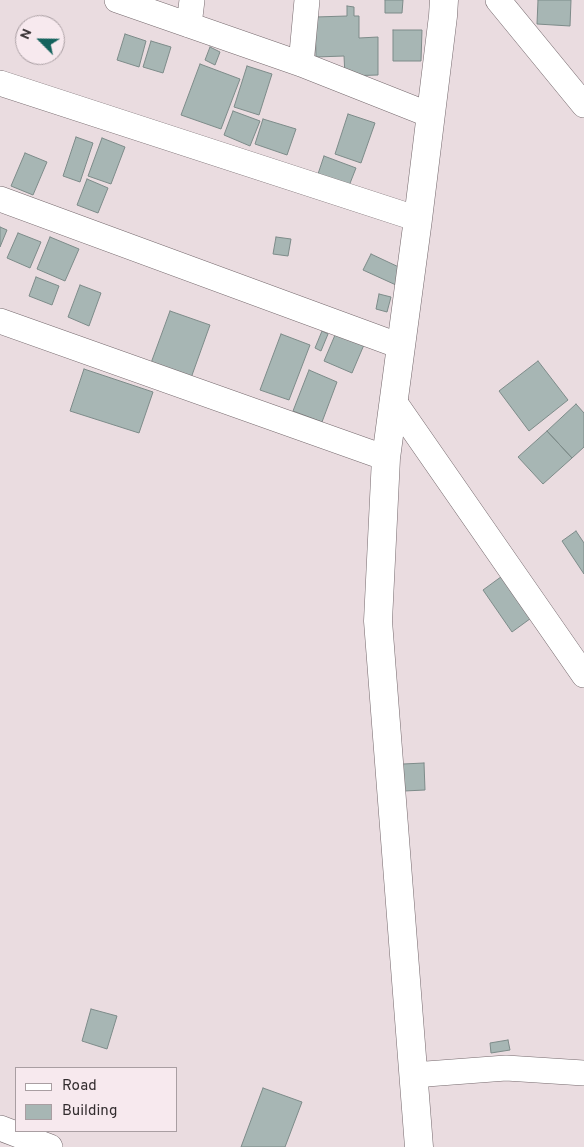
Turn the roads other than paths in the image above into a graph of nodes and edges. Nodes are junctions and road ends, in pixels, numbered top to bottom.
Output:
1 (116, 0) edge
2 (192, 0) edge
3 (307, 0) edge
4 (444, 0) edge
5 (498, 0) edge
6 (189, 25) junction
7 (301, 64) junction
8 (0, 83) edge
9 (584, 105) edge
10 (430, 115) junction
11 (0, 199) edge
12 (418, 218) junction
13 (0, 322) edge
14 (400, 346) junction
15 (393, 400) junction
16 (386, 458) junction
17 (584, 675) edge
18 (584, 1073) edge
19 (413, 1075) junction
20 (0, 1128) edge
21 (50, 1147) edge
22 (419, 1147) edge

1 - 6 street
2 - 6 street
3 - 7 street
4 - 10 street
5 - 9 street
6 - 7 street
7 - 10 street
8 - 12 street
10 - 12 street
11 - 14 street
12 - 14 street
13 - 16 street
14 - 15 street
15 - 16 street
15 - 17 street
16 - 19 street
18 - 19 street
19 - 22 street
20 - 21 street

